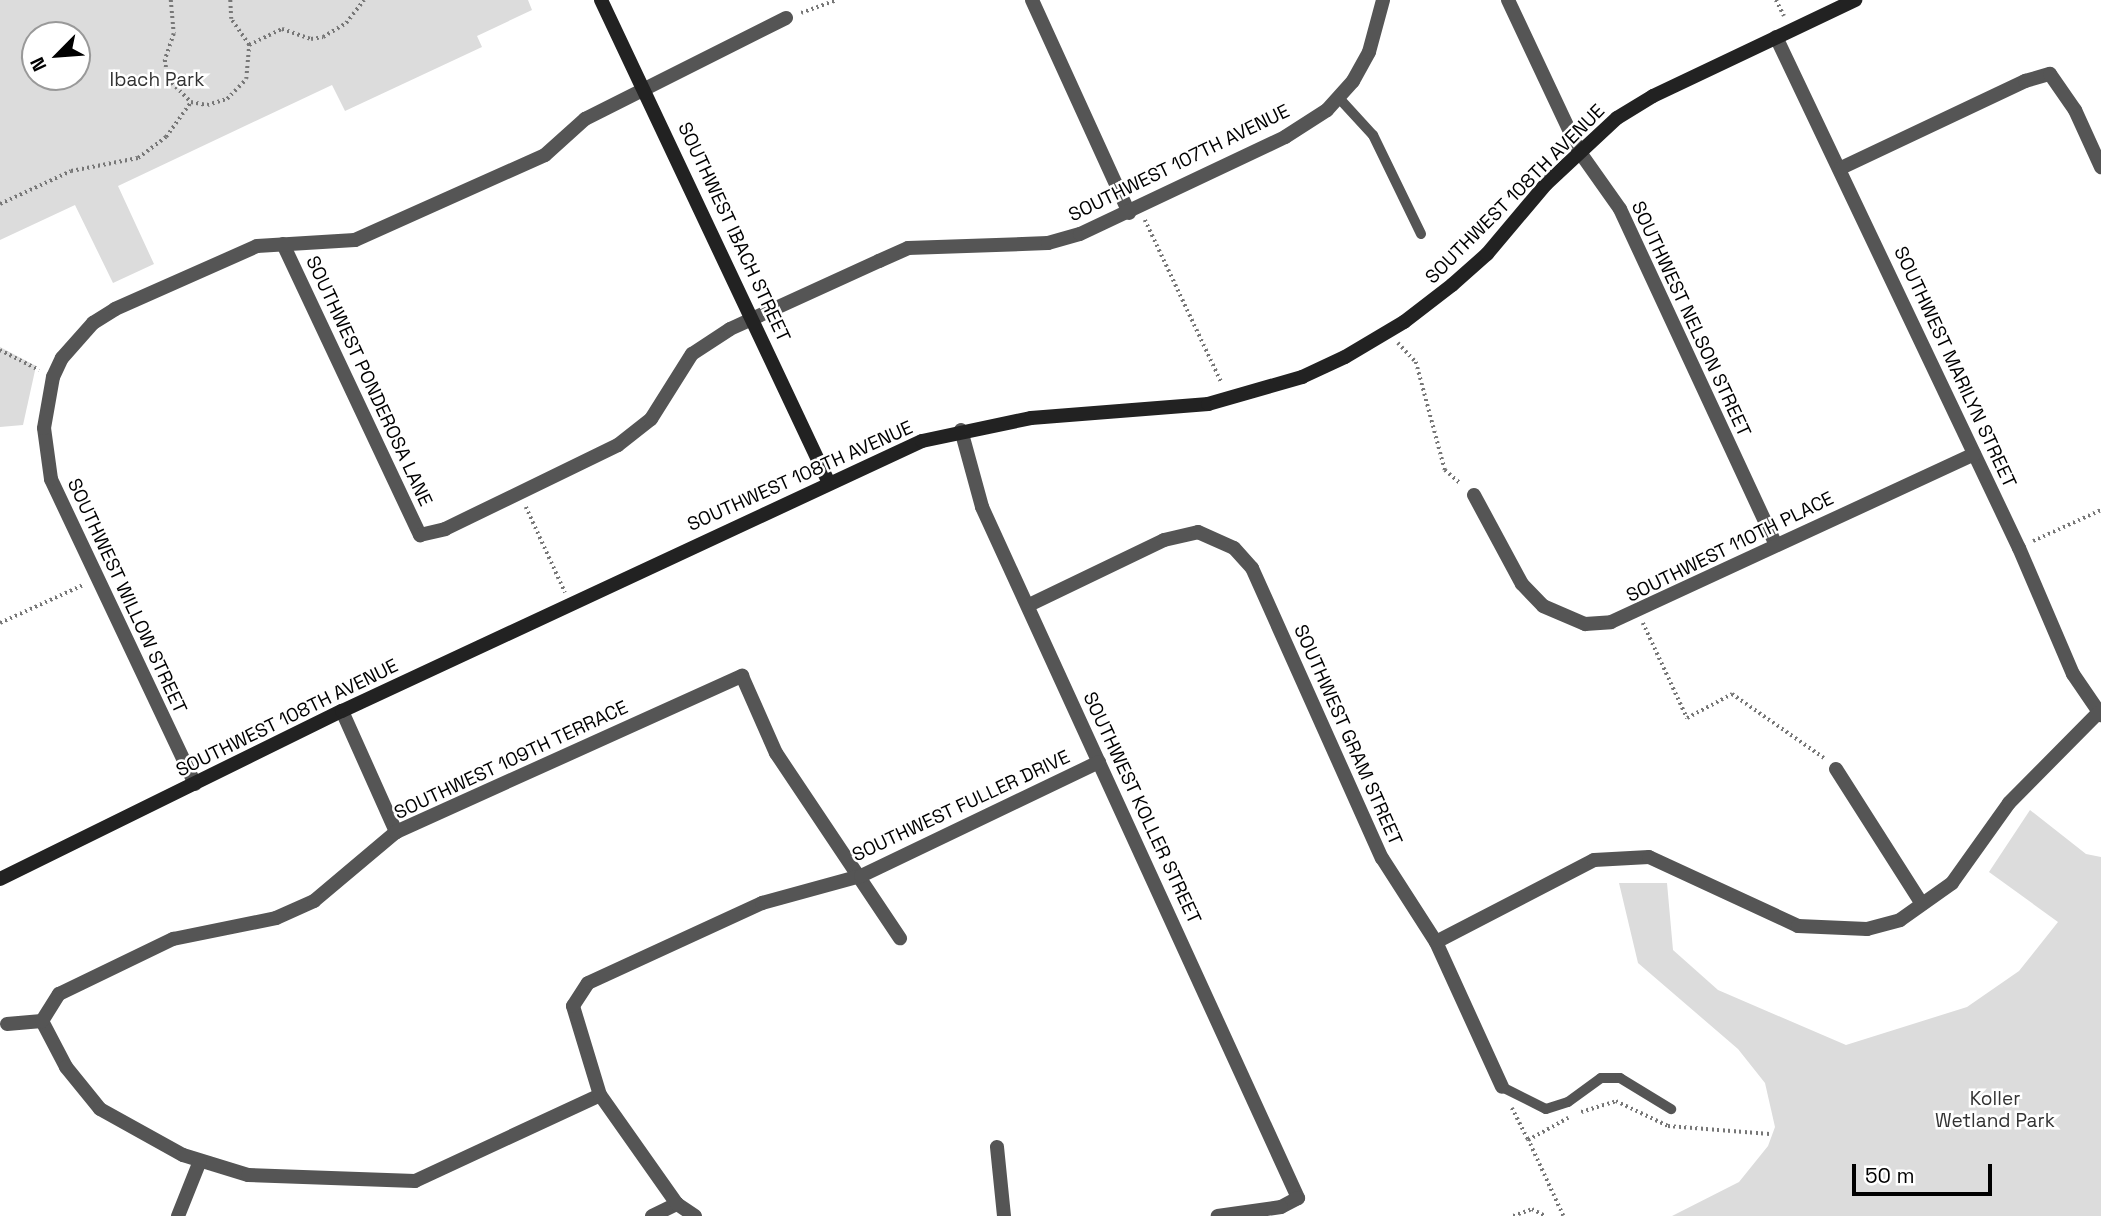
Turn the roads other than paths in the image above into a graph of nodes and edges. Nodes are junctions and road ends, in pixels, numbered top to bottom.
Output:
1 (601, 0) edge
2 (1032, 0) edge
3 (1383, 0) edge
4 (1508, 0) edge
5 (1855, 0) edge
6 (786, 18) road end
7 (1776, 37) junction
8 (647, 89) junction
9 (1338, 97) junction
10 (1579, 151) junction
11 (2101, 167) edge
12 (1841, 168) junction
13 (1134, 210) junction
14 (1421, 234) dead end
15 (283, 244) junction
16 (753, 319) junction
17 (961, 430) junction
18 (1974, 454) junction
19 (828, 481) junction
20 (1474, 495) road end
21 (420, 535) joint
22 (1776, 545) junction
23 (1029, 605) junction
24 (341, 711) junction
25 (2099, 714) edge
26 (1099, 762) junction
27 (1836, 769) road end
28 (195, 784) junction
29 (396, 832) junction
30 (861, 876) junction
31 (0, 879) edge
32 (1922, 904) junction
33 (900, 938) dead end
34 (1436, 942) junction
35 (42, 1021) junction
36 (7, 1024) dead end
37 (1502, 1087) joint
38 (600, 1095) junction
39 (1671, 1110) dead end
40 (997, 1147) dead end
41 (200, 1161) junction
42 (677, 1204) junction
43 (178, 1216) edge
44 (652, 1216) edge
45 (695, 1216) edge
46 (1004, 1216) edge
47 (1218, 1216) edge

1 - 8 street, SOUTHWEST IBACH STREET
2 - 13 street
3 - 9 street, SOUTHWEST 107TH AVENUE
4 - 10 street, SOUTHWEST NELSON STREET
5 - 7 street, SOUTHWEST 108TH AVENUE
6 - 8 street
7 - 10 street, SOUTHWEST 108TH AVENUE
7 - 12 street, SOUTHWEST MARILYN STREET
8 - 15 street
8 - 16 street, SOUTHWEST IBACH STREET
9 - 13 street, SOUTHWEST 107TH AVENUE
9 - 14 lane
10 - 17 street, SOUTHWEST 108TH AVENUE
10 - 22 street, SOUTHWEST NELSON STREET
11 - 12 street
12 - 18 street, SOUTHWEST MARILYN STREET
13 - 16 street, SOUTHWEST 107TH AVENUE
15 - 21 street, SOUTHWEST PONDEROSA LANE
15 - 28 street, SOUTHWEST WILLOW STREET
16 - 19 street, SOUTHWEST IBACH STREET
16 - 21 street, SOUTHWEST 107TH AVENUE
17 - 19 street, SOUTHWEST 108TH AVENUE
17 - 23 street, SOUTHWEST KOLLER STREET
18 - 22 street, SOUTHWEST 110TH PLACE
18 - 25 street, SOUTHWEST MARILYN STREET
19 - 24 street, SOUTHWEST 108TH AVENUE
20 - 22 street, SOUTHWEST 110TH PLACE
23 - 26 street, SOUTHWEST KOLLER STREET
23 - 34 street, SOUTHWEST GRAM STREET
24 - 28 street, SOUTHWEST 108TH AVENUE
24 - 29 street
25 - 32 street
26 - 30 street, SOUTHWEST FULLER DRIVE
26 - 47 street, SOUTHWEST KOLLER STREET
27 - 32 street
28 - 31 street, SOUTHWEST 108TH AVENUE
29 - 30 street, SOUTHWEST 109TH TERRACE
29 - 35 street, SOUTHWEST 109TH TERRACE
30 - 33 street
30 - 38 street, SOUTHWEST FULLER DRIVE
32 - 34 street
34 - 37 street, SOUTHWEST GRAM STREET
35 - 36 street
35 - 41 street
37 - 39 lane
38 - 41 street
38 - 42 street, SOUTHWEST FULLER DRIVE
40 - 46 street
41 - 43 street
42 - 44 street
42 - 45 street, SOUTHWEST FULLER DRIVE

